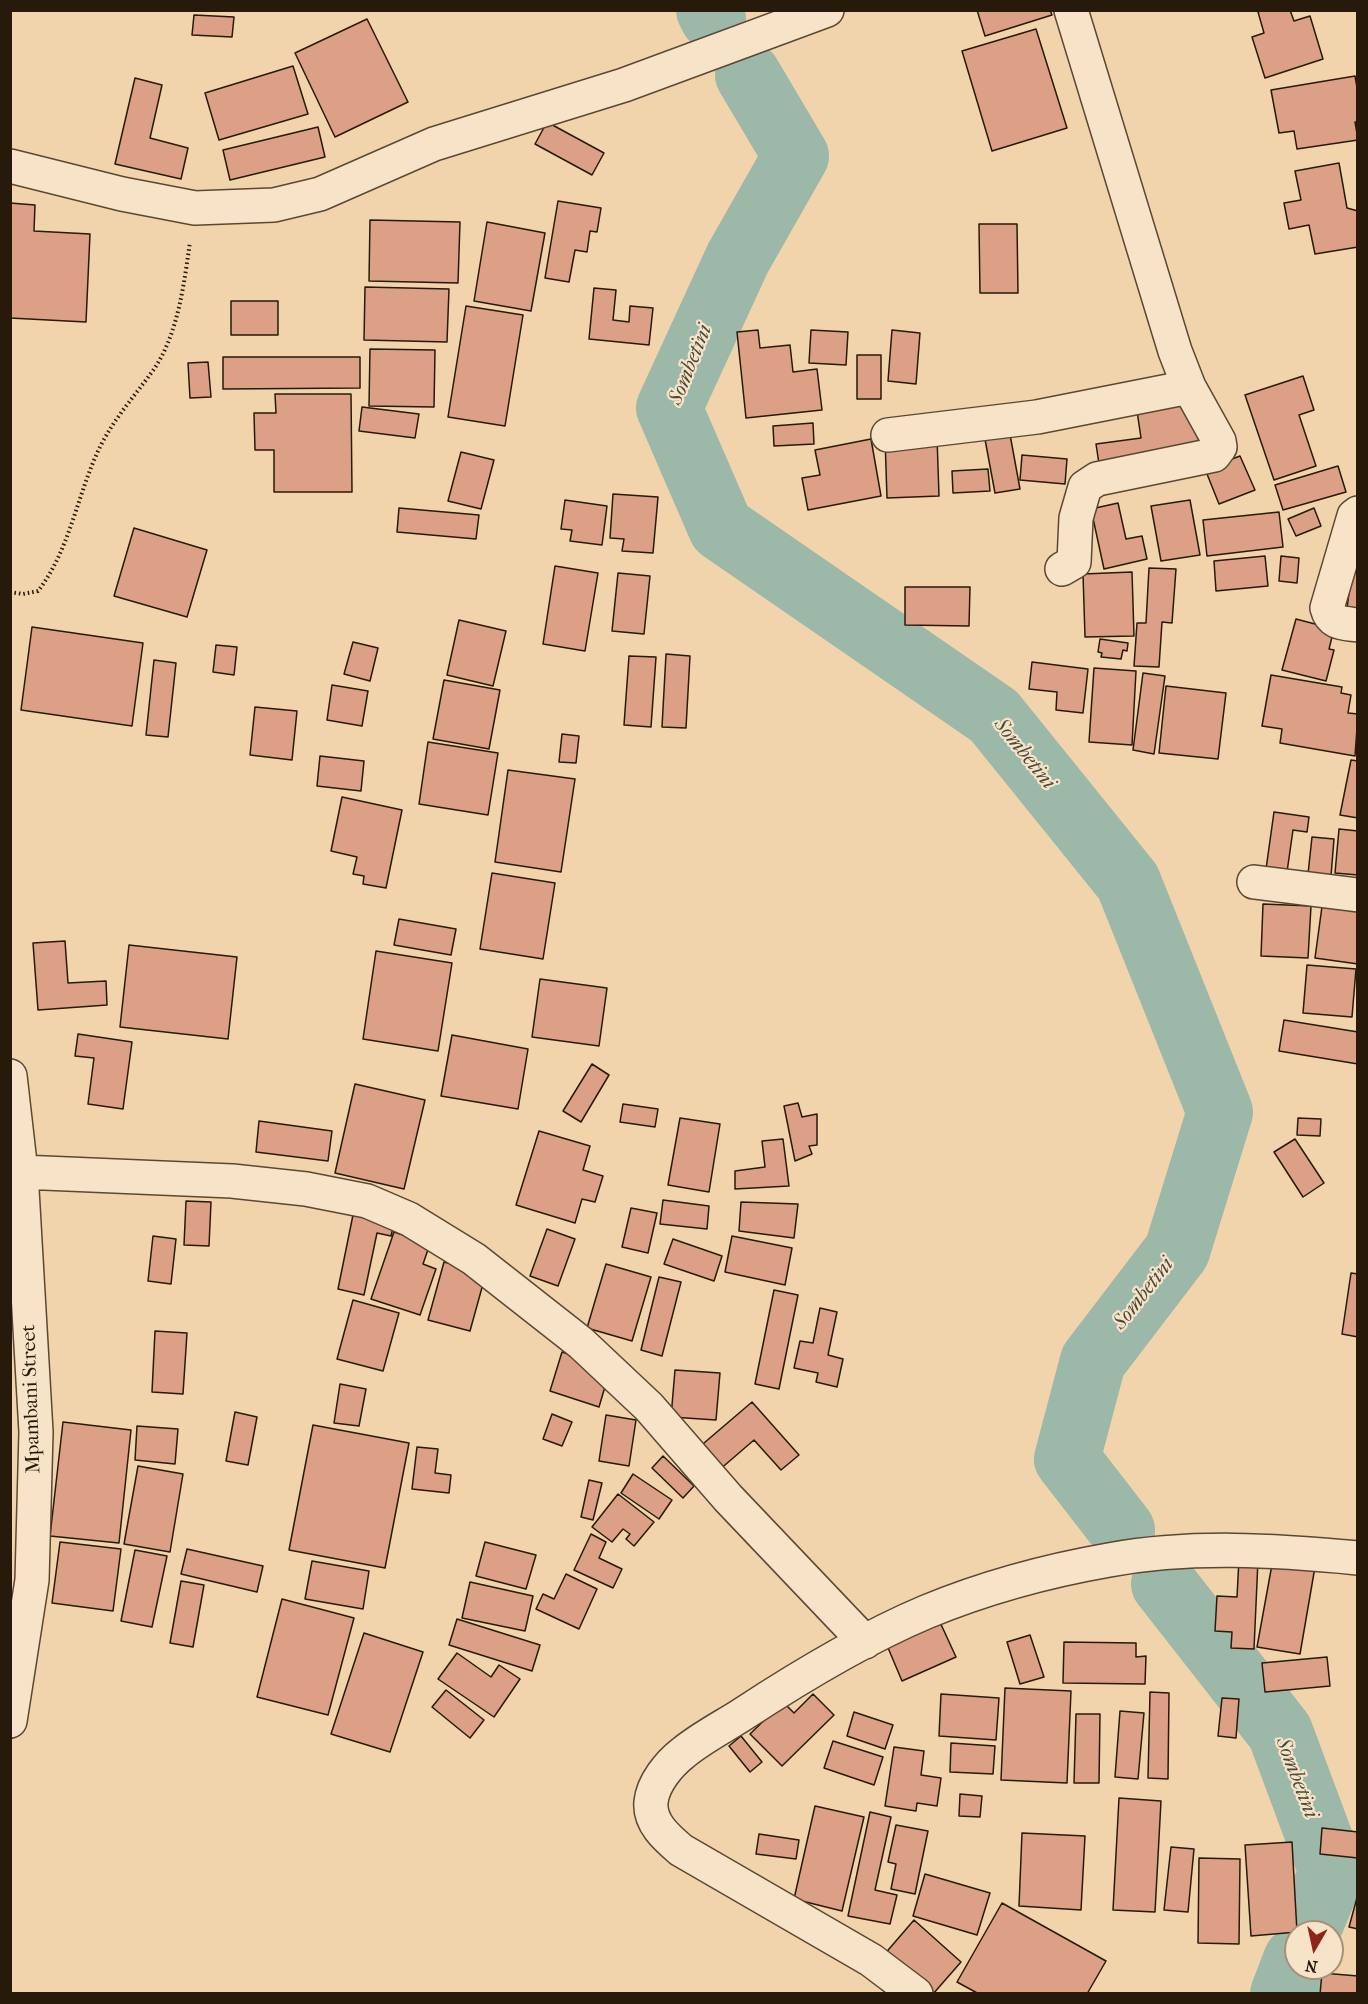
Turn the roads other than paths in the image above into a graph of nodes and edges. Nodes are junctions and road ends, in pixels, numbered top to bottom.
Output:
1 (827, 10) edge
2 (1071, 10) edge
3 (10, 166) edge
4 (1189, 387) junction
5 (888, 435) dead end
6 (1358, 513) edge
7 (1062, 569) dead end
8 (1358, 625) edge
9 (1254, 882) dead end
10 (1358, 895) edge
11 (10, 1076) edge
12 (21, 1172) junction
13 (1358, 1558) edge
14 (865, 1642) junction
15 (10, 1721) edge
16 (916, 1994) edge

1 - 3 street
2 - 4 street
4 - 5 street
4 - 7 street
6 - 8 street
9 - 10 street
11 - 12 street, Mpambani Street
12 - 14 street
12 - 15 street, Mpambani Street
13 - 14 street
14 - 16 street

